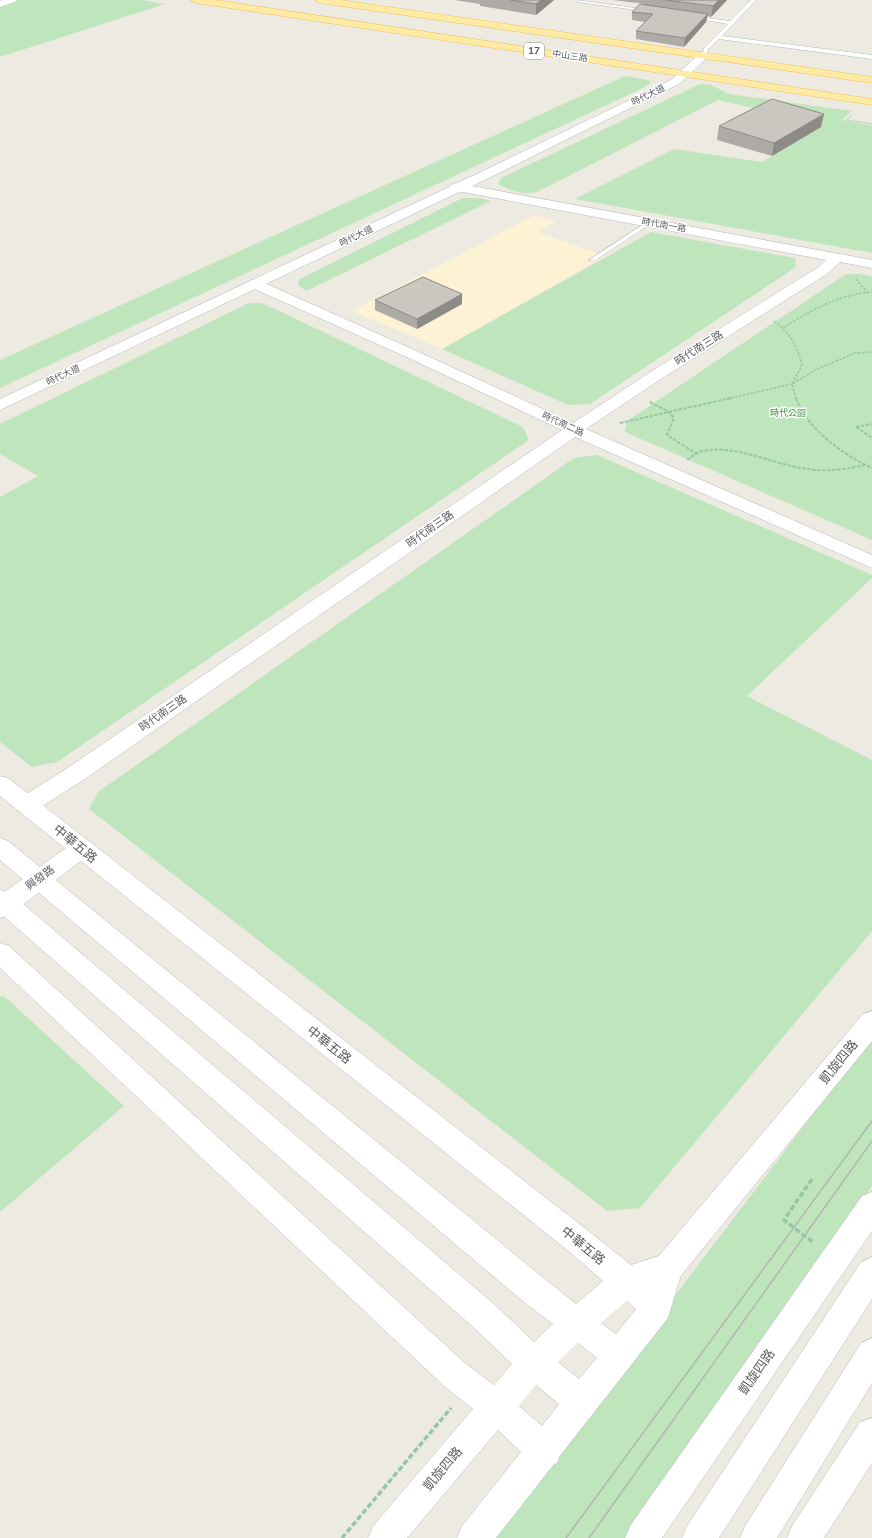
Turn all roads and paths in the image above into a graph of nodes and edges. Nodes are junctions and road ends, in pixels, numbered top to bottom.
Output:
1 (12, 0) edge
2 (196, 0) edge
3 (232, 0) edge
4 (320, 0) edge
5 (579, 0) edge
6 (754, 0) edge
7 (0, 4) edge
8 (307, 5) dead end
9 (655, 12) edge
10 (686, 16) edge
11 (732, 23) junction
12 (718, 37) junction
13 (872, 57) edge
14 (695, 64) junction
15 (872, 80) edge
16 (872, 87) edge
17 (872, 94) edge
18 (872, 102) edge
19 (851, 115) dead end
20 (872, 124) edge
21 (456, 187) junction
22 (649, 223) junction
23 (836, 258) junction
24 (592, 260) dead end
25 (872, 264) edge
26 (853, 275) dead end
27 (255, 284) junction
28 (868, 292) junction
29 (872, 292) edge
30 (772, 320) dead end
31 (783, 328) junction
32 (872, 352) edge
33 (792, 384) junction
34 (649, 402) dead end
35 (0, 405) edge
36 (669, 412) junction
37 (616, 424) dead end
38 (872, 424) edge
39 (574, 430) junction
40 (872, 438) edge
41 (697, 454) junction
42 (684, 462) dead end
43 (865, 465) junction
44 (872, 468) edge
45 (872, 562) edge
46 (0, 784) edge
47 (26, 805) junction
48 (0, 847) edge
49 (80, 848) junction
50 (39, 879) junction
51 (2, 904) edge
52 (0, 953) edge
53 (872, 1022) edge
54 (812, 1179) dead end
55 (872, 1206) edge
56 (836, 1259) junction
57 (668, 1268) junction
58 (872, 1272) edge
59 (626, 1282) junction
60 (657, 1307) junction
61 (577, 1323) junction
62 (872, 1354) edge
63 (618, 1355) junction
64 (534, 1363) junction
65 (582, 1402) junction
66 (496, 1407) junction
67 (452, 1408) dead end
68 (872, 1434) edge
69 (544, 1451) junction
70 (342, 1538) edge
71 (385, 1538) edge
72 (474, 1538) edge
73 (642, 1538) edge
74 (699, 1538) edge
75 (756, 1538) edge
76 (804, 1538) edge

1 - 7 street
2 - 14 main road, 中山三路 / 17
3 - 14 main road, 中山三路 / 17
4 - 14 main road, 中山三路 / 17
5 - 9 lane
6 - 11 lane
8 - 14 main road, 中山三路 / 17
10 - 11 lane
11 - 12 lane
12 - 13 lane
12 - 14 lane
14 - 15 main road, 中山三路 / 17
14 - 16 main road, 中山三路 / 17
14 - 17 main road, 中山三路 / 17
14 - 18 main road, 中山三路 / 17
14 - 21 street, 時代大道
19 - 20 path
21 - 22 street, 時代南一路
21 - 27 street, 時代大道
22 - 23 street, 時代南一路
22 - 24 lane
23 - 25 street, 時代南一路
23 - 39 street, 時代南三路
26 - 28 path
27 - 35 street, 時代大道
27 - 39 street, 時代南二路
28 - 29 path
28 - 31 path
30 - 31 path
31 - 33 path
32 - 33 path
33 - 36 path
33 - 43 path
34 - 36 path
36 - 37 path
36 - 41 path
38 - 40 path
39 - 45 street, 時代南二路
39 - 47 street, 時代南三路
41 - 42 path
41 - 43 path
43 - 44 path
46 - 47 street, 中華五路
47 - 49 street, 中華五路
48 - 50 street
49 - 50 street, 興發路
49 - 59 street, 中華五路
50 - 51 street, 興發路
50 - 61 street
51 - 64 street
52 - 66 street
53 - 57 street, 凱旋四路
54 - 56 path
55 - 56 street, 凱旋四路
56 - 73 street, 凱旋四路
57 - 59 street, 凱旋四路
57 - 60 street, 凱旋四路
58 - 74 street
59 - 60 street, 中華五路
59 - 61 street, 凱旋四路
60 - 63 street, 凱旋四路
61 - 63 street
61 - 64 street, 凱旋四路
62 - 75 street
63 - 65 street, 凱旋四路
64 - 65 street
64 - 66 street, 凱旋四路
65 - 69 street, 凱旋四路
66 - 69 street
66 - 71 street, 凱旋四路
67 - 70 path
68 - 76 street
69 - 72 street, 凱旋四路

